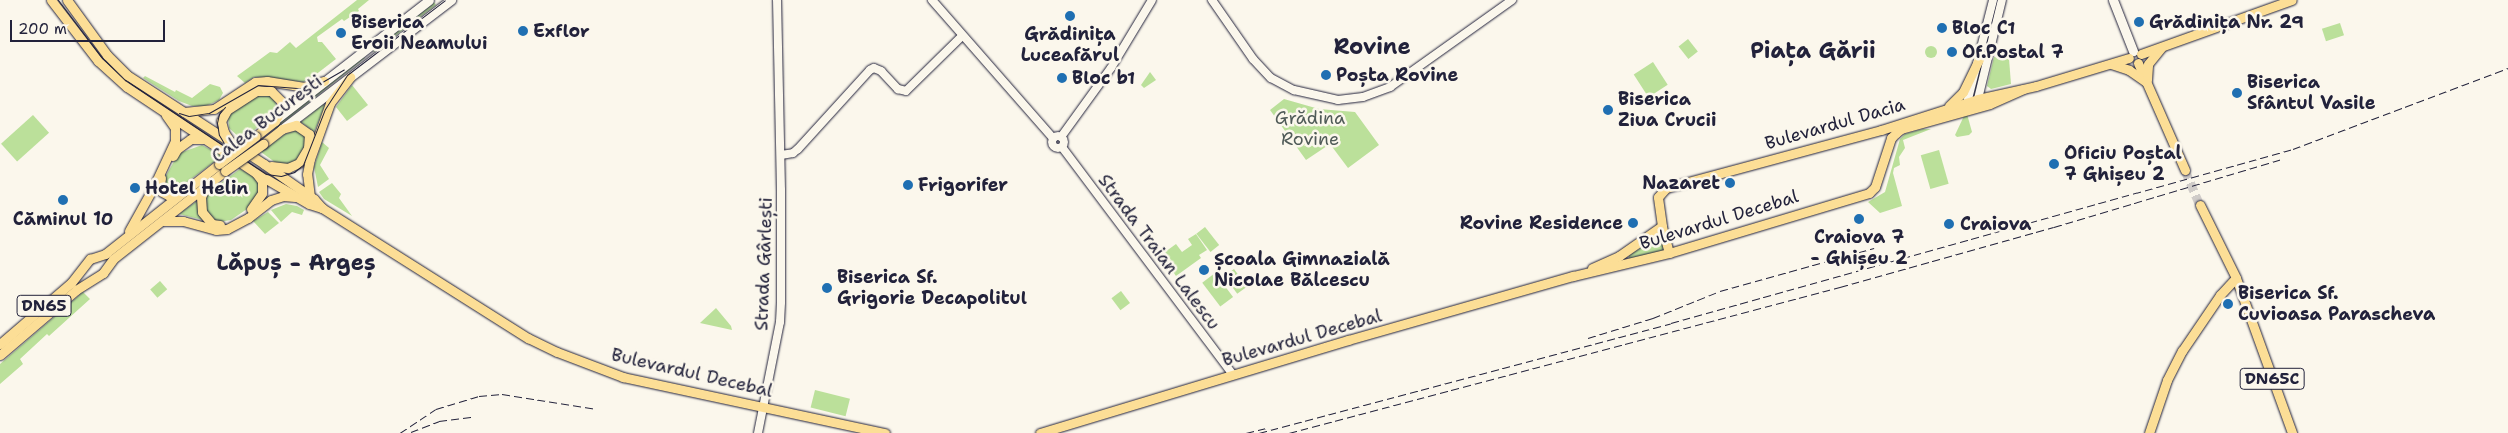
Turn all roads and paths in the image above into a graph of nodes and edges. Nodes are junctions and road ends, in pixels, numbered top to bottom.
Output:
1 (51, 0) edge
2 (67, 0) edge
3 (428, 0) edge
4 (451, 0) edge
5 (777, 0) edge
6 (932, 0) edge
7 (1152, 0) edge
8 (1212, 0) edge
9 (1512, 0) edge
10 (1993, 0) edge
11 (2002, 0) edge
12 (2113, 0) edge
13 (2292, 0) edge
14 (962, 36) junction
15 (2163, 46) junction
16 (2135, 56) junction
17 (1979, 58) junction
18 (2111, 64) junction
19 (350, 77) junction
20 (324, 81) junction
21 (2147, 83) junction
22 (2024, 89) junction
23 (1978, 99) junction
24 (1967, 102) junction
25 (1976, 109) junction
26 (1943, 110) junction
27 (163, 111) junction
28 (182, 112) junction
29 (1964, 112) junction
30 (275, 121) junction
31 (282, 129) junction
32 (1881, 130) junction
33 (206, 138) junction
34 (1057, 138) junction
35 (1891, 138) junction
36 (230, 142) junction
37 (781, 154) junction
38 (264, 164) junction
39 (222, 168) junction
40 (2185, 170) tunnel mouth
41 (256, 173) junction
42 (208, 184) junction
43 (182, 192) junction
44 (310, 197) junction
45 (299, 198) junction
46 (2200, 205) tunnel mouth
47 (322, 208) junction
48 (162, 221) junction
49 (1662, 226) junction
50 (126, 235) junction
51 (1669, 253) junction
52 (97, 257) junction
53 (86, 265) junction
54 (105, 268) junction
55 (96, 276) junction
56 (1573, 276) junction
57 (2236, 278) junction
58 (0, 344) edge
59 (0, 355) edge
60 (1233, 375) junction
61 (762, 407) junction
62 (758, 433) edge
63 (885, 433) edge
64 (1040, 433) edge
65 (2150, 433) edge
66 (2292, 433) edge

1 - 27 main road, Bulevardul Decebal
2 - 28 main road, Bulevardul Decebal
3 - 20 main road, Calea București
4 - 19 main road, Calea București
5 - 37 street, Strada Gârlești
6 - 14 street
7 - 34 street
8 - 9 street
10 - 17 street
11 - 23 street
12 - 16 main road
13 - 15 main road, Bulevardul Dacia
14 - 34 street
14 - 37 street
15 - 16 main road, Bulevardul Dacia
15 - 21 main road
16 - 18 main road, Bulevardul Dacia
16 - 21 main road
17 - 24 street
17 - 26 main road
18 - 21 main road
18 - 22 main road, Bulevardul Dacia
19 - 31 main road, Calea București
19 - 44 main road
20 - 28 main road
20 - 30 main road, Calea București
21 - 40 main road
22 - 23 main road, Bulevardul Dacia
22 - 25 main road, Bulevardul Dacia
23 - 24 main road, Bulevardul Dacia
23 - 25 street
24 - 26 main road, Bulevardul Dacia
24 - 29 street
25 - 29 main road, Bulevardul Dacia
26 - 32 main road, Bulevardul Dacia
27 - 33 main road, Bulevardul Decebal
27 - 50 main road
28 - 36 main road, Bulevardul Decebal
29 - 35 main road, Bulevardul Dacia
30 - 36 main road
30 - 39 main road, Calea București, bridge
31 - 38 main road
31 - 39 main road, Calea București, bridge
32 - 35 main road
32 - 49 main road, Bulevardul Dacia
33 - 41 main road, Bulevardul Decebal
33 - 43 main road
34 - 60 street, Strada Traian Lalescu
35 - 51 main road, Bulevardul Decebal
36 - 38 main road, Bulevardul Decebal
37 - 61 street, Strada Gârlești
38 - 44 main road, Bulevardul Decebal
39 - 42 main road, Calea București
39 - 43 main road, Calea București
41 - 42 main road
41 - 45 main road, Bulevardul Decebal
42 - 48 main road, Calea București
43 - 50 main road, Calea București
44 - 47 main road, Bulevardul Decebal
45 - 47 main road, Bulevardul Decebal
45 - 48 main road
46 - 57 main road, DN65C
47 - 61 main road, Bulevardul Decebal
48 - 54 main road, Calea București
49 - 51 main road
49 - 56 main road, Bulevardul Decebal
50 - 52 main road, Calea București
51 - 56 main road, Bulevardul Decebal
52 - 53 main road
52 - 54 main road
53 - 55 main road
53 - 58 main road, DN65
54 - 55 main road
55 - 59 main road, DN65
56 - 60 main road, Bulevardul Decebal
57 - 65 main road
57 - 66 main road, DN65C
60 - 64 main road, Bulevardul Decebal
61 - 62 street, Strada Gârlești
61 - 63 main road, Bulevardul Decebal

